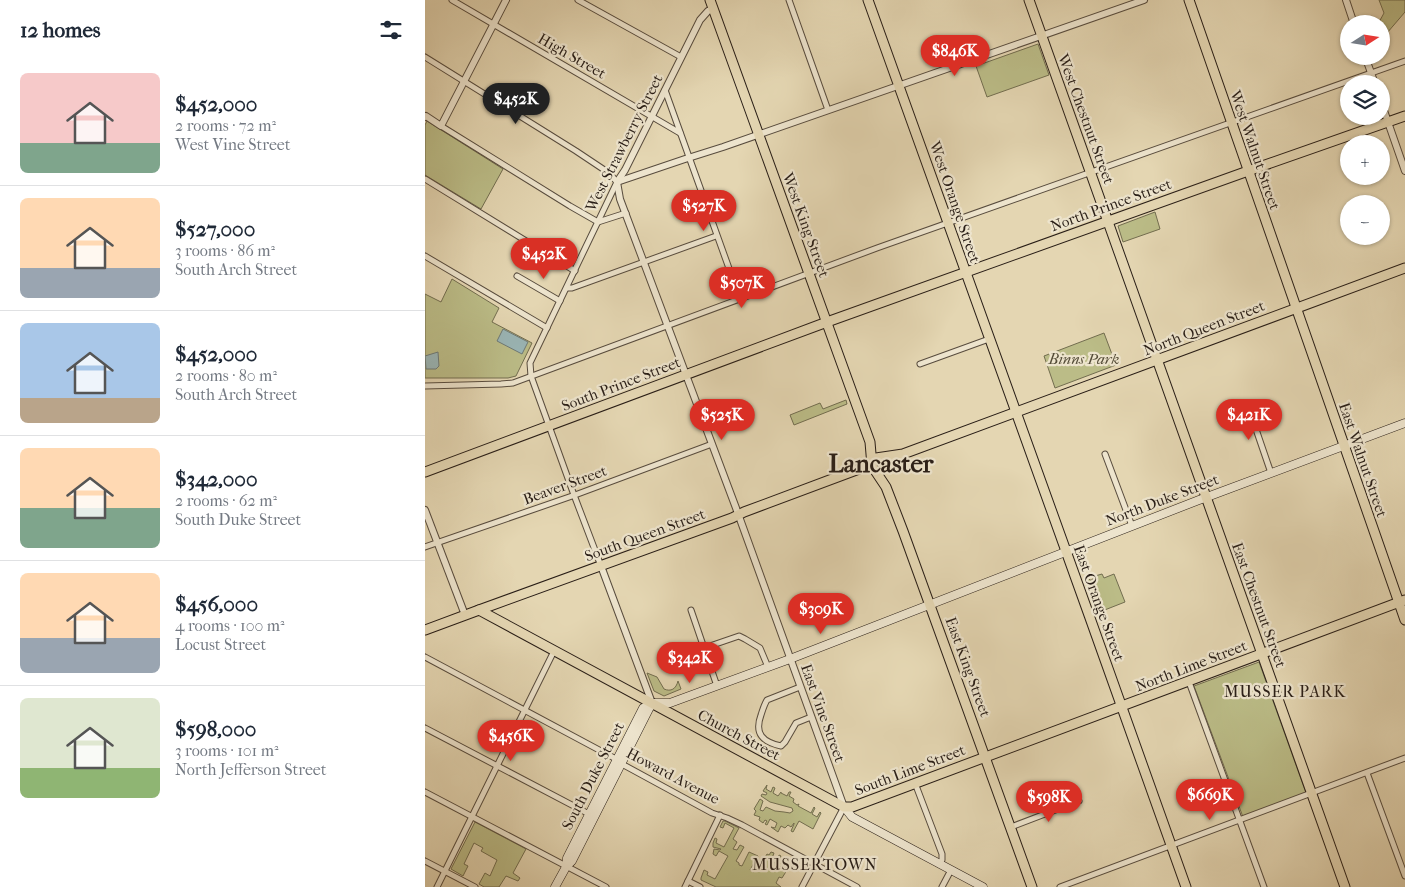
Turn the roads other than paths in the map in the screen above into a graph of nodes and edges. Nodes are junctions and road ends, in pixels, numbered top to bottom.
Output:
1 (452, 0) edge
2 (506, 0) edge
3 (578, 0) edge
4 (789, 0) edge
5 (868, 0) edge
6 (1029, 0) edge
7 (1144, 0) edge
8 (1189, 0) edge
9 (1346, 0) edge
10 (712, 4) edge
11 (1351, 15) edge
12 (493, 25) junction
13 (1042, 36) junction
14 (425, 57) edge
15 (681, 57) junction
16 (1405, 61) edge
17 (1368, 65) edge
18 (1371, 74) junction
19 (464, 81) junction
20 (899, 85) junction
21 (665, 90) junction
22 (829, 110) junction
23 (425, 116) edge
24 (1405, 116) edge
25 (651, 117) junction
26 (1390, 121) edge
27 (1231, 123) junction
28 (1379, 125) edge
29 (1389, 125) edge
30 (441, 126) junction
31 (680, 134) junction
32 (759, 134) junction
33 (689, 158) junction
34 (1248, 170) junction
35 (1405, 171) edge
36 (1090, 173) junction
37 (425, 179) edge
38 (617, 182) junction
39 (626, 213) junction
40 (1108, 221) junction
41 (598, 222) junction
42 (948, 223) junction
43 (716, 236) junction
44 (425, 256) edge
45 (644, 262) junction
46 (1405, 268) edge
47 (575, 271) junction
48 (965, 272) junction
49 (809, 273) junction
50 (517, 276) dead end
51 (567, 288) junction
52 (740, 300) junction
53 (560, 301) junction
54 (1296, 308) junction
55 (827, 322) junction
56 (668, 326) junction
57 (547, 328) junction
58 (989, 339) junction
59 (1157, 360) junction
60 (920, 364) dead end
61 (686, 374) junction
62 (531, 376) junction
63 (425, 386) edge
64 (1247, 403) dead end
65 (1017, 412) junction
66 (1405, 423) edge
67 (549, 425) junction
68 (712, 444) junction
69 (1343, 446) junction
70 (1105, 454) dead end
71 (871, 460) junction
72 (425, 472) edge
73 (1271, 473) junction
74 (574, 495) junction
75 (1205, 498) junction
76 (425, 510) edge
77 (738, 515) junction
78 (1132, 526) junction
79 (438, 542) junction
80 (425, 547) edge
81 (1066, 551) junction
82 (601, 566) junction
83 (1402, 601) edge
84 (930, 604) junction
85 (479, 610) junction
86 (691, 610) dead end
87 (465, 615) junction
88 (1405, 620) edge
89 (425, 630) edge
90 (704, 648) junction
91 (554, 651) junction
92 (1262, 654) junction
93 (425, 657) edge
94 (790, 659) junction
95 (768, 667) junction
96 (1189, 682) junction
97 (717, 686) junction
98 (800, 687) junction
99 (652, 703) junction
100 (1122, 706) junction
101 (525, 710) junction
102 (811, 717) junction
103 (425, 728) edge
104 (986, 756) junction
105 (1405, 758) edge
106 (618, 761) junction
107 (497, 766) junction
108 (1367, 772) junction
109 (915, 783) junction
110 (425, 792) edge
111 (1311, 794) junction
112 (1079, 801) dead end
113 (844, 807) junction
114 (589, 814) junction
115 (720, 815) junction
116 (472, 816) junction
117 (1240, 820) junction
118 (1011, 827) junction
119 (1172, 846) junction
120 (425, 861) edge
121 (815, 864) junction
122 (939, 864) junction
123 (566, 867) junction
124 (951, 870) junction
125 (445, 871) junction
126 (1405, 876) edge
127 (688, 881) junction
128 (437, 887) edge
129 (475, 887) edge
130 (555, 887) edge
131 (606, 887) edge
132 (685, 887) edge
133 (700, 887) edge
134 (802, 887) edge
135 (857, 887) edge
136 (942, 887) edge
137 (983, 887) edge
138 (1032, 887) edge
139 (1060, 887) edge
140 (1186, 887) edge
141 (1264, 887) edge
142 (1345, 887) edge

1 - 12 street, High Street
2 - 12 street
3 - 15 street
4 - 22 street
5 - 20 main road, West Orange Street
6 - 13 main road, West Chestnut Street
7 - 13 street
8 - 27 main road, West Walnut Street
9 - 11 street
10 - 15 street, West Strawberry Street
10 - 32 main road, West King Street
12 - 19 street
12 - 25 street, High Street
13 - 20 street
13 - 36 main road, West Chestnut Street
14 - 19 street
15 - 21 street, West Strawberry Street
16 - 18 street
17 - 18 street
18 - 27 street
19 - 30 street
19 - 38 street
20 - 22 street
20 - 42 main road, West Orange Street
21 - 25 street, West Strawberry Street
21 - 31 street
22 - 32 street
23 - 30 street
24 - 26 main road, North Prince Street
25 - 31 street, High Street
25 - 38 street, West Strawberry Street
27 - 34 main road, West Walnut Street
27 - 36 street
28 - 34 main road, North Prince Street
29 - 35 street
30 - 41 street
31 - 33 street
32 - 33 street
32 - 49 main road, West King Street
33 - 38 street
33 - 43 street
34 - 40 main road, North Prince Street
34 - 54 main road, West Walnut Street
36 - 40 main road, West Chestnut Street
36 - 42 street
37 - 47 street
38 - 39 street, East Vine Street
38 - 41 street, West Strawberry Street
39 - 41 street
39 - 45 street, East Vine Street
40 - 48 main road, North Prince Street
40 - 59 main road, West Chestnut Street
41 - 47 street, West Strawberry Street
42 - 48 main road, West Orange Street
42 - 49 street
43 - 45 street
43 - 52 street
44 - 57 street
45 - 51 street
45 - 56 street, East Vine Street
46 - 54 main road, North Queen Street
47 - 51 street, West Strawberry Street
48 - 55 main road, North Prince Street
48 - 58 main road, West Orange Street
49 - 52 street
49 - 55 main road, West King Street
50 - 53 street
51 - 53 street, West Strawberry Street
52 - 56 street
53 - 57 street, West Strawberry Street
54 - 59 main road, North Queen Street
54 - 69 main road, East Walnut Street
55 - 61 main road, South Prince Street
55 - 71 main road, West King Street
56 - 61 street, East Vine Street
56 - 62 street
57 - 62 street, West Strawberry Street
58 - 60 street
58 - 65 main road, West Orange Street
59 - 65 main road, North Queen Street
59 - 75 main road, East Chestnut Street
61 - 67 main road, South Prince Street
61 - 68 street, East Vine Street
62 - 63 street
62 - 67 street
64 - 73 street
65 - 71 main road, North Queen Street
65 - 81 main road, East Orange Street
66 - 69 main road, North Duke Street
67 - 72 main road, South Prince Street
67 - 74 street
68 - 74 street, Beaver Street
68 - 77 street, East Vine Street
69 - 73 main road, North Duke Street
69 - 83 main road, East Walnut Street
70 - 78 street
71 - 77 main road, South Queen Street
71 - 84 main road, East King Street
73 - 75 main road, North Duke Street
74 - 79 street, Beaver Street
74 - 82 street
75 - 78 main road, North Duke Street
75 - 92 main road, East Chestnut Street
76 - 79 street
77 - 82 main road, South Queen Street
77 - 94 street, East Vine Street
78 - 81 main road, North Duke Street
79 - 80 street, Beaver Street
79 - 87 street
81 - 84 main road, North Duke Street
81 - 100 main road, East Orange Street
82 - 85 main road, South Queen Street
82 - 99 street
83 - 88 main road, East Walnut Street
83 - 92 main road, North Lime Street
84 - 94 main road
84 - 104 main road, East King Street
85 - 87 main road, South Queen Street
85 - 91 main road, Church Street
86 - 90 street
87 - 89 main road, South Queen Street
90 - 95 street
90 - 97 street
91 - 99 main road, Church Street
91 - 101 street
92 - 96 main road, North Lime Street
92 - 111 main road, East Chestnut Street
93 - 101 street, Howard Avenue
94 - 95 main road
94 - 98 street, East Vine Street
95 - 97 main road
96 - 100 main road, North Lime Street
96 - 117 street
97 - 99 main road
98 - 102 street, East Vine Street
98 - 102 street
99 - 106 main road, South Duke Street
99 - 113 main road, Church Street
100 - 104 main road, North Lime Street
100 - 119 main road, East Orange Street
101 - 106 street, Howard Avenue
101 - 107 street
102 - 113 street, East Vine Street
103 - 107 street
104 - 109 main road, South Lime Street
104 - 118 main road, East King Street
105 - 108 street
106 - 114 main road, South Duke Street
106 - 115 street, Howard Avenue
106 - 123 main road, South Duke Street
107 - 114 street
107 - 116 street
108 - 111 street
108 - 126 street
109 - 113 main road, South Lime Street
109 - 122 street
110 - 116 street
111 - 117 street
111 - 142 main road, East Chestnut Street
112 - 118 street
113 - 121 street, South Lime Street
113 - 122 main road, Church Street
114 - 123 main road, South Duke Street
115 - 121 street, Howard Avenue
115 - 127 street
116 - 123 street
116 - 125 street
117 - 119 street
117 - 141 street
118 - 138 main road, East King Street
119 - 139 street
119 - 140 main road, East Orange Street
120 - 125 street
121 - 134 street, South Lime Street
121 - 135 street, Howard Avenue
122 - 124 main road, Church Street
123 - 130 main road, South Duke Street
123 - 131 street
124 - 136 street
124 - 137 main road, Church Street
125 - 128 street
125 - 129 street
127 - 132 street
127 - 133 street

